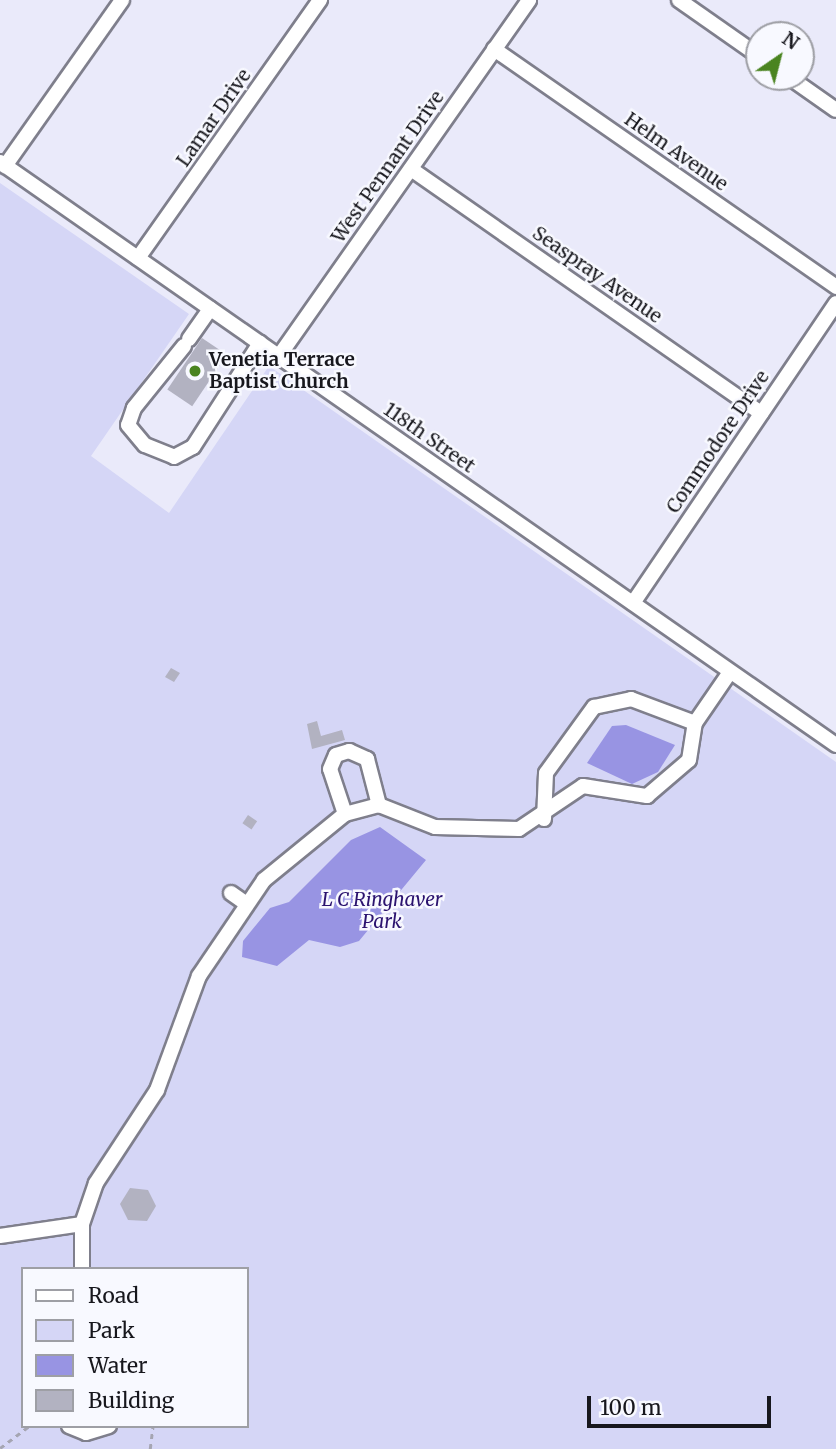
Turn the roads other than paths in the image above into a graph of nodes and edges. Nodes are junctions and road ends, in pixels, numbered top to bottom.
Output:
1 (122, 0) edge
2 (320, 0) edge
3 (529, 0) edge
4 (679, 0) edge
5 (745, 46) edge
6 (494, 49) junction
7 (809, 91) edge
8 (836, 110) edge
9 (3, 164) edge
10 (411, 169) junction
11 (138, 258) junction
12 (836, 287) edge
13 (836, 303) edge
14 (210, 309) junction
15 (260, 343) junction
16 (279, 356) junction
17 (761, 413) junction
18 (633, 603) junction
19 (730, 672) junction
20 (695, 723) junction
21 (836, 744) edge
22 (379, 805) junction
23 (345, 814) junction
24 (544, 819) junction
25 (231, 893) dead end
26 (247, 904) junction
27 (82, 1224) junction
28 (0, 1236) edge
29 (82, 1267) edge
30 (74, 1428) edge
31 (102, 1428) edge

1 - 9 street
2 - 11 street, Lamar Drive
3 - 6 street, West Pennant Drive
4 - 5 street
6 - 10 street, West Pennant Drive
6 - 12 street, Helm Avenue
7 - 8 street
9 - 11 street, 118th Street
10 - 16 street, West Pennant Drive
10 - 17 street, Seaspray Avenue
11 - 14 street, 118th Street
13 - 17 street, Commodore Drive
14 - 15 street, 118th Street
14 - 15 street
15 - 16 street, 118th Street
16 - 18 street, 118th Street
17 - 18 street, Commodore Drive
18 - 19 street, 118th Street
19 - 20 street
19 - 21 street, 118th Street
20 - 24 street
20 - 24 street
22 - 23 street
22 - 23 street
22 - 24 street
23 - 26 street
25 - 26 street
26 - 27 street
27 - 28 street
27 - 29 street
30 - 31 street

